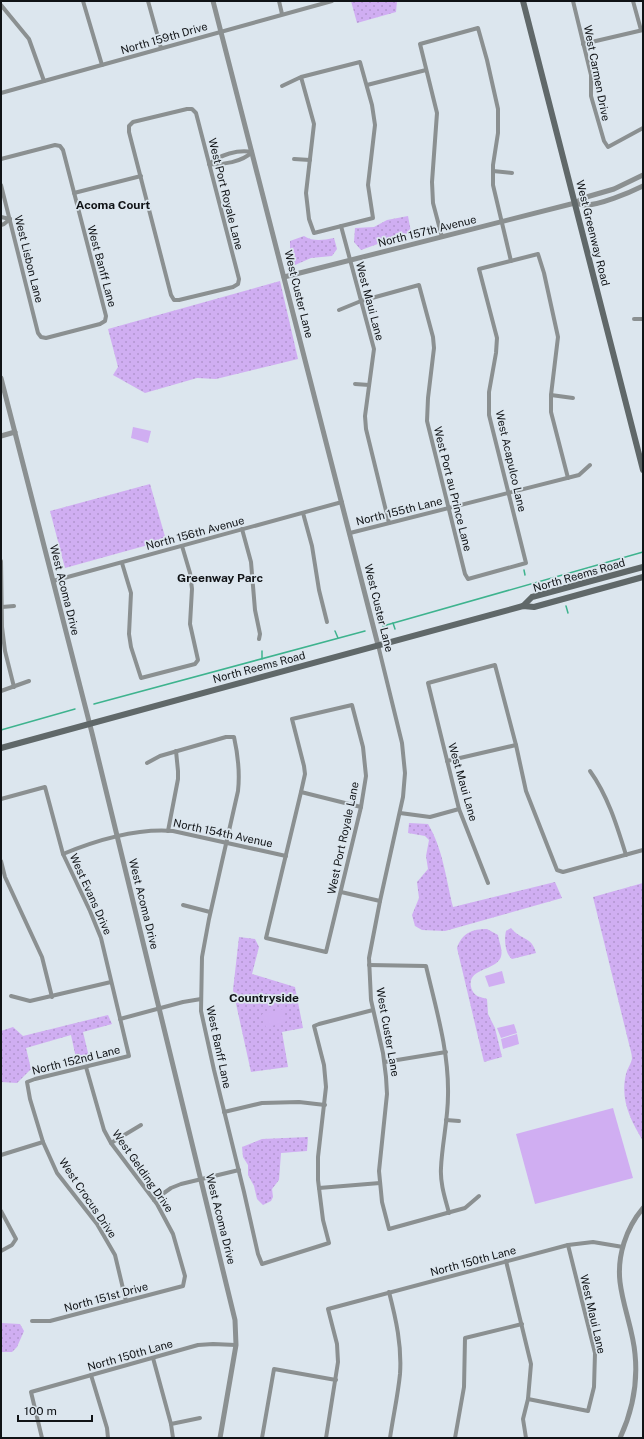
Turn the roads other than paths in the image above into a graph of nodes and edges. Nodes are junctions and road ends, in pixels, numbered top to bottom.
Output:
1 (83, 1) edge
2 (148, 1) edge
3 (213, 1) edge
4 (279, 1) edge
5 (332, 1) edge
6 (523, 1) edge
7 (572, 1) edge
8 (633, 1) edge
9 (1, 5) edge
10 (282, 14) junction
11 (642, 30) edge
12 (221, 32) junction
13 (583, 44) junction
14 (161, 48) junction
15 (102, 64) junction
16 (426, 70) junction
17 (301, 77) junction
18 (44, 81) junction
19 (367, 85) junction
20 (282, 86) dead end
21 (1, 93) edge
22 (643, 128) edge
23 (252, 152) junction
24 (226, 155) junction
25 (1, 159) edge
26 (294, 159) dead end
27 (310, 160) junction
28 (228, 162) junction
29 (209, 164) junction
30 (493, 171) junction
31 (512, 172) dead end
32 (643, 175) edge
33 (141, 176) junction
34 (1, 185) edge
35 (643, 186) edge
36 (74, 193) junction
37 (575, 203) junction
38 (1, 218) edge
39 (10, 219) junction
40 (501, 222) junction
41 (1, 225) edge
42 (341, 226) junction
43 (442, 237) junction
44 (350, 261) junction
45 (511, 261) junction
46 (284, 277) junction
47 (361, 301) junction
48 (340, 310) dead end
49 (634, 319) dead end
50 (643, 320) edge
51 (42, 337) joint
52 (1, 378) edge
53 (355, 384) dead end
54 (369, 385) junction
55 (551, 395) junction
56 (573, 398) dead end
57 (15, 432) junction
58 (1, 436) edge
59 (590, 465) dead end
60 (643, 470) edge
61 (568, 478) junction
62 (509, 493) junction
63 (342, 502) junction
64 (448, 508) junction
65 (302, 513) junction
66 (389, 523) junction
67 (242, 529) junction
68 (350, 533) junction
69 (182, 546) junction
70 (1, 561) edge
71 (122, 563) junction
72 (643, 567) edge
73 (643, 577) edge
74 (468, 579) joint
75 (53, 581) junction
76 (14, 606) dead end
77 (523, 606) junction
78 (2, 607) edge
79 (327, 622) dead end
80 (260, 639) dead end
81 (378, 645) junction
82 (29, 681) dead end
83 (14, 687) junction
84 (1, 691) edge
85 (89, 724) junction
86 (516, 745) junction
87 (1, 748) edge
88 (176, 751) junction
89 (447, 761) junction
90 (147, 763) dead end
91 (590, 771) dead end
92 (301, 792) junction
93 (1, 799) edge
94 (361, 807) junction
95 (459, 809) junction
96 (400, 813) junction
97 (168, 831) junction
98 (117, 837) junction
99 (227, 843) junction
100 (643, 850) edge
101 (63, 854) junction
102 (626, 855) junction
103 (286, 856) junction
104 (1, 861) edge
105 (3, 878) edge
106 (488, 883) dead end
107 (341, 892) junction
108 (380, 901) junction
109 (183, 905) dead end
110 (210, 912) junction
111 (369, 965) junction
112 (111, 982) junction
113 (11, 996) dead end
114 (52, 997) junction
115 (201, 1000) junction
116 (160, 1008) junction
117 (373, 1010) junction
118 (120, 1019) junction
119 (446, 1052) junction
120 (129, 1056) joint
121 (385, 1062) junction
122 (86, 1067) junction
123 (27, 1082) joint
124 (324, 1105) junction
125 (224, 1112) junction
126 (446, 1120) junction
127 (459, 1121) dead end
128 (141, 1125) dead end
129 (43, 1142) junction
130 (111, 1143) junction
131 (1, 1155) edge
132 (239, 1170) junction
133 (201, 1179) junction
134 (380, 1183) junction
135 (319, 1188) junction
136 (479, 1196) dead end
137 (154, 1200) junction
138 (643, 1208) edge
139 (1, 1211) edge
140 (449, 1213) junction
141 (568, 1245) junction
142 (623, 1247) junction
143 (1, 1251) edge
144 (506, 1261) junction
145 (183, 1286) joint
146 (389, 1292) junction
147 (126, 1301) junction
148 (32, 1321) dead end
149 (522, 1324) junction
150 (236, 1345) junction
151 (153, 1358) junction
152 (91, 1375) junction
153 (336, 1380) junction
154 (528, 1399) junction
155 (200, 1418) dead end
156 (171, 1424) junction
157 (42, 1438) edge
158 (108, 1438) edge
159 (173, 1438) edge
160 (220, 1438) edge
161 (262, 1438) edge
162 (326, 1438) edge
163 (390, 1438) edge
164 (455, 1438) edge
165 (526, 1438) edge
166 (620, 1438) edge

1 - 15 street
2 - 14 street
3 - 12 street, West Custer Lane
4 - 10 street
5 - 10 street, North 159th Drive
6 - 37 main road, West Greenway Road
7 - 13 street, West Carmen Drive
8 - 11 street
9 - 18 street
10 - 12 street, North 159th Drive
11 - 13 street
12 - 14 street, North 159th Drive
12 - 23 street, West Custer Lane
13 - 22 street, West Carmen Drive
14 - 15 street, North 159th Drive
15 - 18 street, North 159th Drive
16 - 19 street
16 - 30 street
16 - 43 street
17 - 19 street
17 - 20 street
17 - 27 street
18 - 21 street, North 159th Drive
19 - 42 street
23 - 24 street
23 - 28 street
23 - 46 street, West Custer Lane
24 - 28 street
24 - 29 street
25 - 36 street, West Banff Lane
26 - 27 street
27 - 42 street
28 - 29 street
29 - 33 street, West Port Royale Lane
29 - 33 street, West Port Royale Lane
30 - 31 street
30 - 40 street
32 - 37 street
33 - 36 street
34 - 39 street, West Lisbon Lane
35 - 37 street
36 - 51 street, West Banff Lane
37 - 40 street, North 157th Avenue
37 - 60 main road, West Greenway Road
38 - 39 street
39 - 41 street
39 - 51 street, West Lisbon Lane
40 - 43 street, North 157th Avenue
40 - 45 street
42 - 44 street, West Maui Lane
43 - 44 street, North 157th Avenue
44 - 46 street, North 157th Avenue
44 - 47 street, West Maui Lane
45 - 55 street
45 - 62 street, West Acapulco Lane
46 - 63 street, West Custer Lane
47 - 48 street
47 - 54 street, West Maui Lane
47 - 64 street, West Port au Prince Lane
49 - 50 street
52 - 57 street, West Acoma Drive
53 - 54 street
54 - 66 street, West Maui Lane
55 - 56 street
55 - 61 street
57 - 58 street
57 - 75 street, West Acoma Drive
59 - 61 street, North 155th Lane
61 - 62 street, North 155th Lane
62 - 64 street, North 155th Lane
62 - 74 street, West Acapulco Lane
63 - 65 street, North 156th Avenue
63 - 68 street, West Custer Lane
64 - 66 street, North 155th Lane
64 - 74 street, West Port au Prince Lane
65 - 67 street, North 156th Avenue
65 - 79 street
66 - 68 street, North 155th Lane
67 - 69 street, North 156th Avenue
67 - 80 street
68 - 81 street, West Custer Lane
69 - 71 street, North 156th Avenue
69 - 71 street
70 - 78 street
71 - 75 street, North 156th Avenue
72 - 77 main road, North Reems Road
73 - 77 main road, North Reems Road
75 - 85 street, West Acoma Drive
76 - 78 street
77 - 81 main road, North Reems Road
78 - 83 street
81 - 85 main road, North Reems Road
81 - 96 street, West Custer Lane
82 - 83 street
83 - 84 street
85 - 87 main road, North Reems Road
85 - 98 street, West Acoma Drive
86 - 89 street
86 - 89 street, West Maui Lane
86 - 102 street
88 - 90 street
88 - 97 street
88 - 99 street, West Banff Lane
89 - 95 street, West Maui Lane
91 - 102 street
92 - 94 street
92 - 94 street, West Port Royale Lane
92 - 103 street
93 - 101 street, West Evans Drive
94 - 107 street, West Port Royale Lane
95 - 96 street
95 - 106 street, West Maui Lane
96 - 108 street, West Custer Lane
97 - 98 street, North 154th Avenue
97 - 99 street, North 154th Avenue
98 - 101 street, North 154th Avenue
98 - 116 street, West Acoma Drive
99 - 103 street, North 154th Avenue
99 - 110 street, West Banff Lane
100 - 102 street
101 - 112 street, West Evans Drive
103 - 107 street, West Port Royale Lane
104 - 105 street
105 - 114 street
107 - 108 street
108 - 111 street, West Custer Lane
109 - 110 street
110 - 115 street, West Banff Lane
111 - 117 street, West Custer Lane
111 - 119 street
112 - 114 street
112 - 118 street, West Evans Drive
113 - 114 street
115 - 116 street
115 - 125 street, West Banff Lane
116 - 118 street
116 - 133 street, West Acoma Drive
117 - 121 street, West Custer Lane
117 - 124 street
118 - 120 street, West Evans Drive
119 - 121 street
119 - 126 street
120 - 122 street, North 152nd Lane
121 - 134 street, West Custer Lane
122 - 123 street, North 152nd Lane
122 - 130 street, West Gelding Drive
123 - 129 street, West Crocus Drive
124 - 125 street
124 - 135 street
125 - 132 street, West Banff Lane
126 - 127 street
126 - 140 street
128 - 130 street
129 - 131 street
129 - 147 street, West Crocus Drive
130 - 137 street, West Gelding Drive
132 - 133 street
132 - 135 street, West Banff Lane
133 - 137 street
133 - 150 street, West Acoma Drive
134 - 135 street
134 - 140 street, West Custer Lane
136 - 140 street
137 - 145 street, West Gelding Drive
138 - 142 street
139 - 143 street
141 - 142 street, North 150th Lane
141 - 144 street, North 150th Lane
141 - 154 street, West Maui Lane
142 - 166 street
144 - 146 street, North 150th Lane
144 - 149 street
145 - 147 street, North 151st Drive
146 - 153 street, North 150th Lane
146 - 163 street
147 - 148 street, North 151st Drive
149 - 154 street
149 - 164 street
150 - 151 street, North 150th Lane
150 - 160 street, West Acoma Drive
151 - 152 street, North 150th Lane
151 - 156 street
152 - 157 street, North 150th Lane
152 - 158 street
153 - 161 street
153 - 162 street
154 - 165 street
155 - 156 street
156 - 159 street

